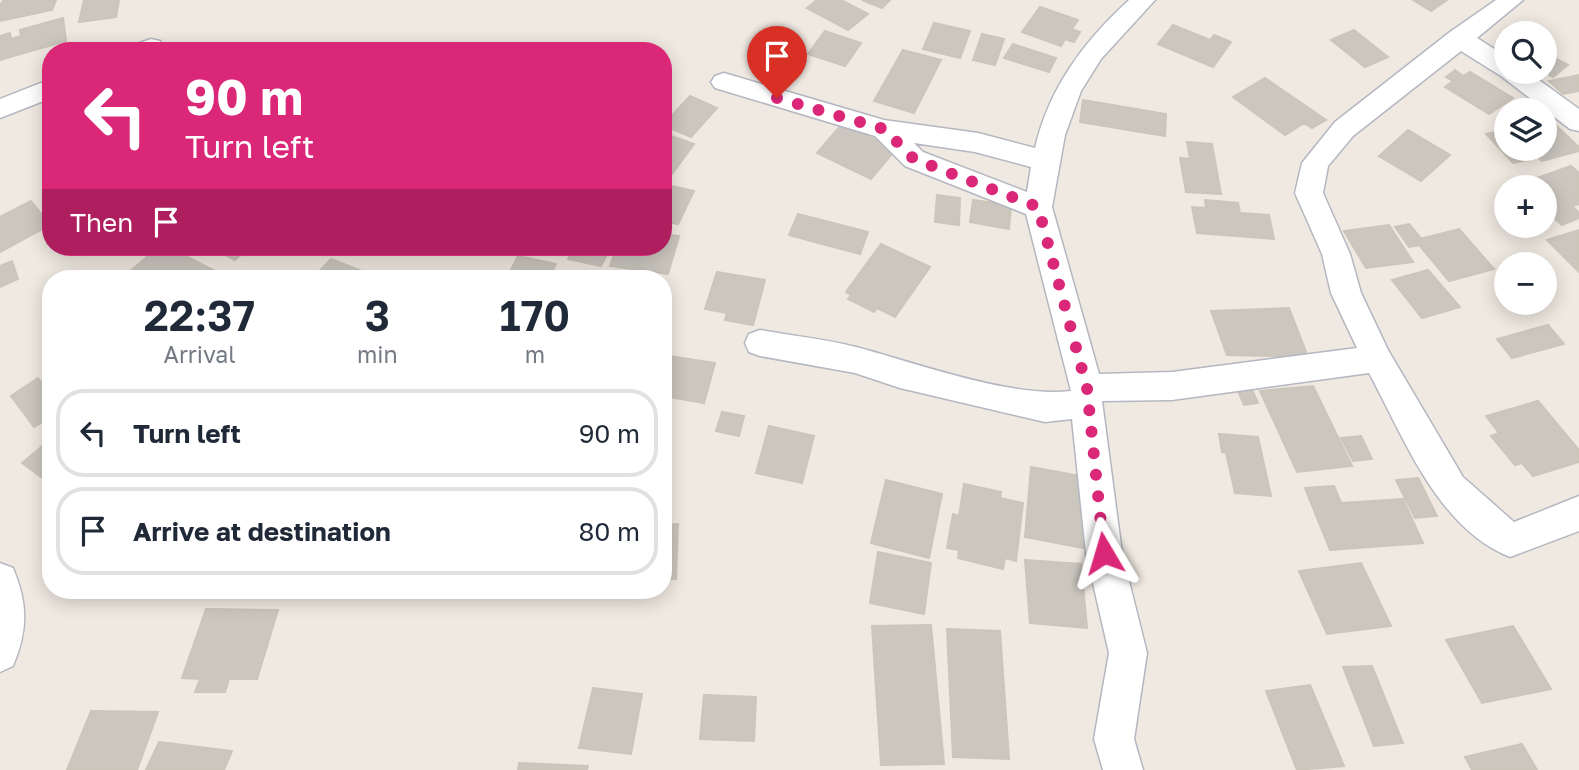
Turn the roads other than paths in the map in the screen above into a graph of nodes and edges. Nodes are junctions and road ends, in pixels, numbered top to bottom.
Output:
1 (1143, 0) edge
2 (1511, 0) edge
3 (1459, 38) junction
4 (1494, 61) edge
5 (724, 82) dead end
6 (1527, 84) edge
7 (42, 92) edge
8 (0, 109) edge
9 (1579, 122) edge
10 (884, 129) junction
11 (1046, 160) junction
12 (1038, 207) junction
13 (760, 344) dead end
14 (1377, 359) junction
15 (1086, 395) junction
16 (1579, 512) edge
17 (0, 580) edge
18 (0, 653) edge
19 (1123, 770) edge

1 - 11 street
2 - 3 street
3 - 4 street
3 - 14 street
5 - 10 street
6 - 9 street
7 - 8 street
10 - 11 street
10 - 12 street
11 - 12 street
12 - 15 street
13 - 15 street
14 - 15 street
14 - 16 street
15 - 19 street
17 - 18 street

